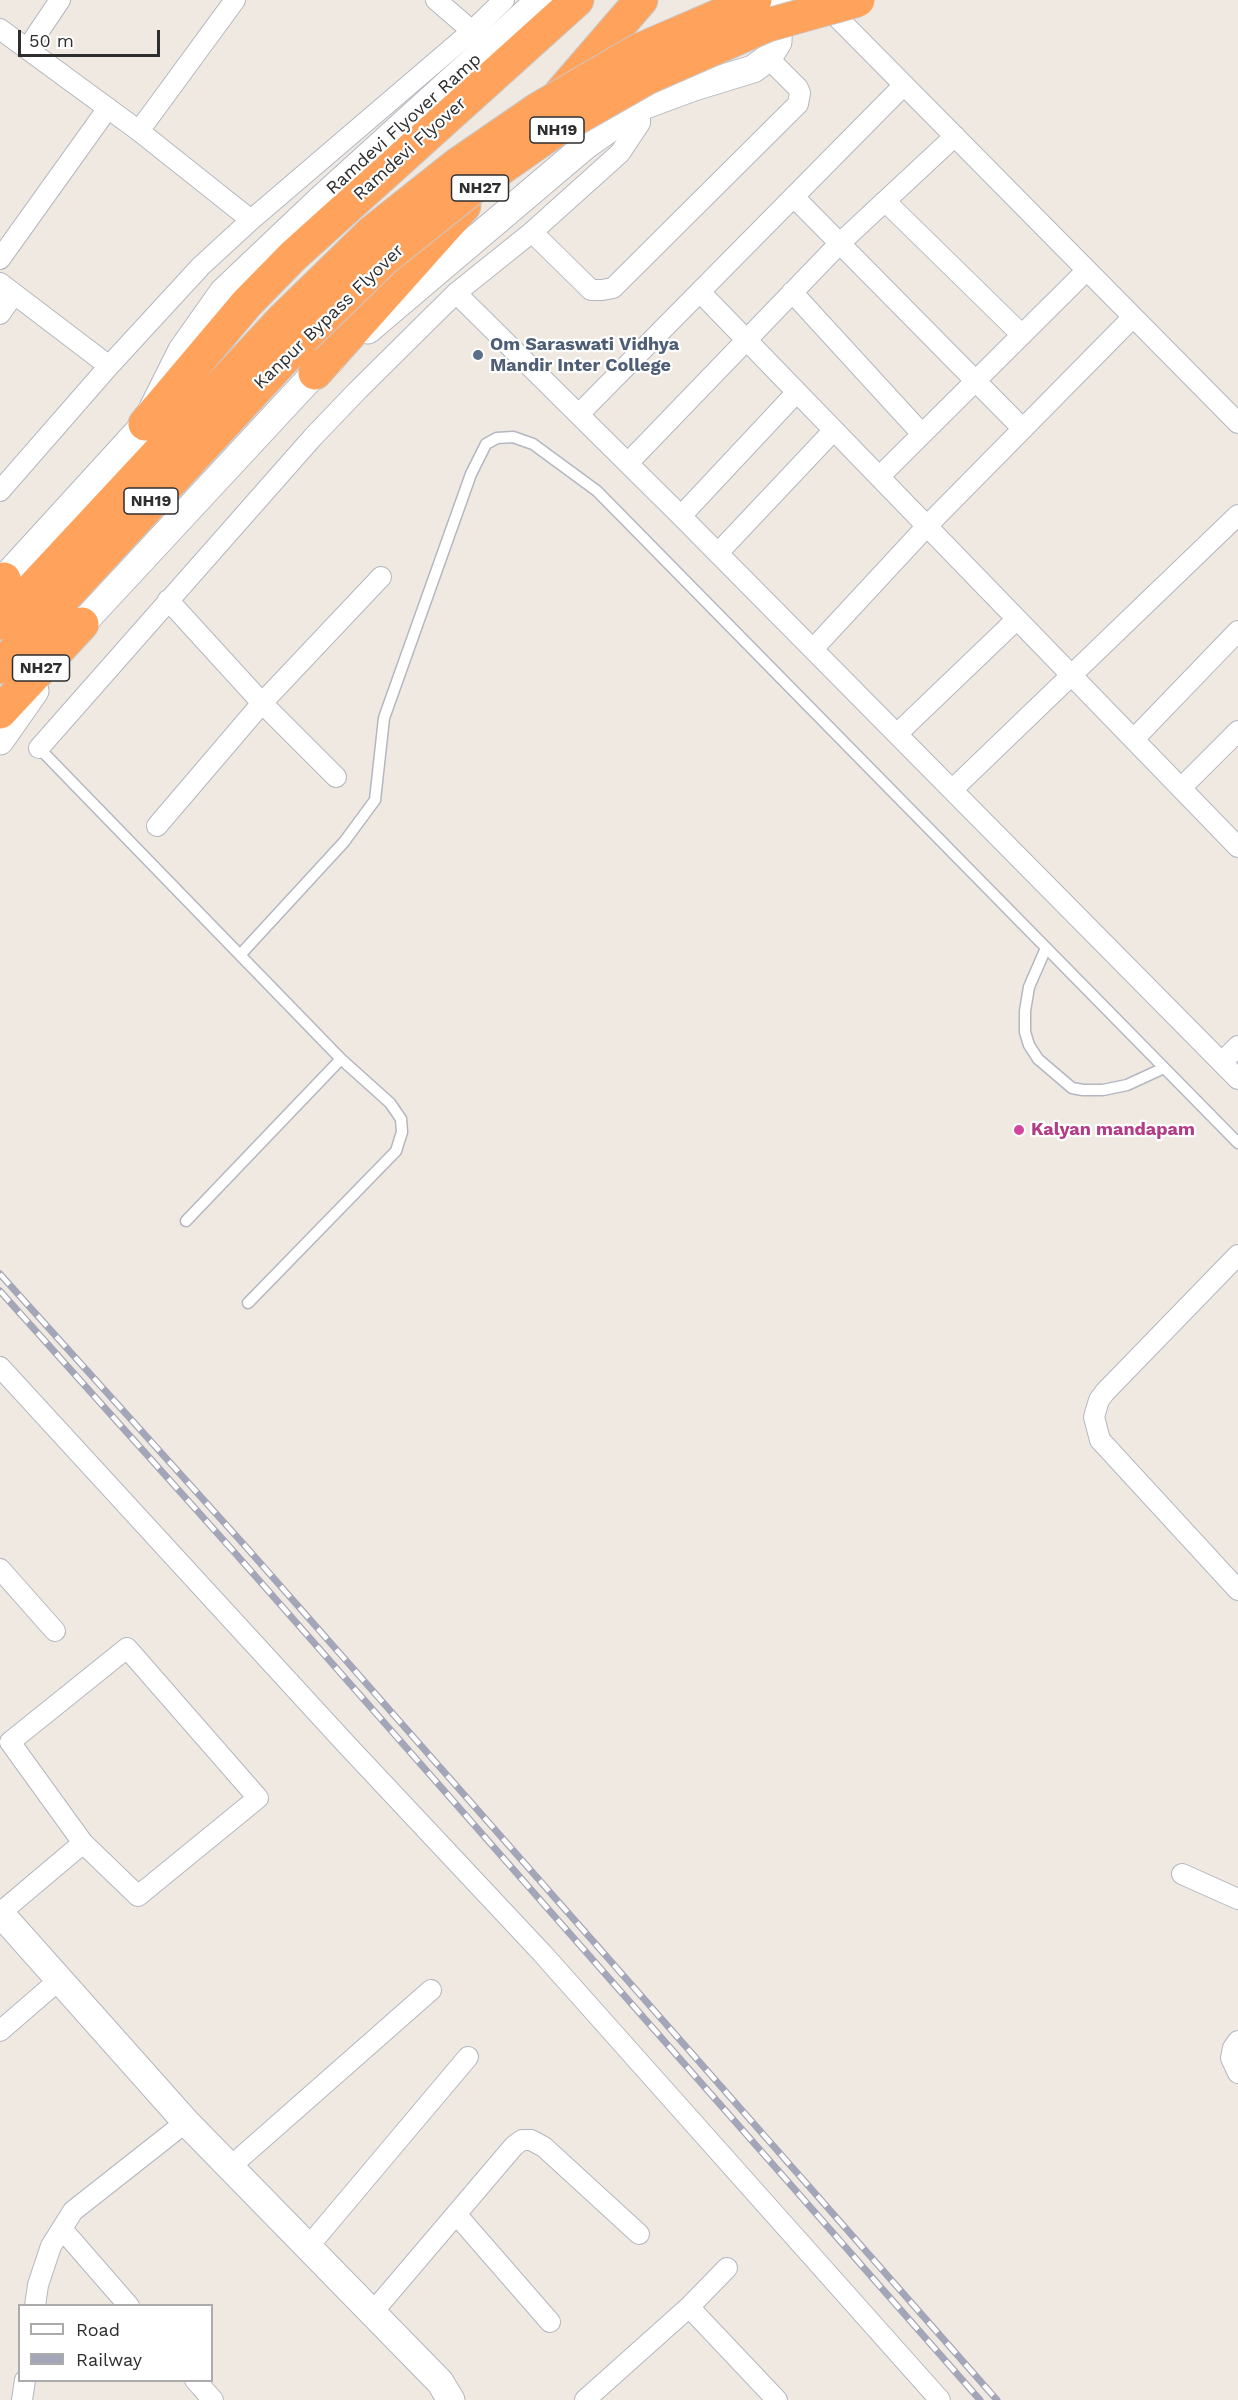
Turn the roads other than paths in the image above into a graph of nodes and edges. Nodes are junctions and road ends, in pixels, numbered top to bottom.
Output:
1 (60, 0) edge
2 (235, 0) edge
3 (436, 0) edge
4 (504, 0) edge
5 (540, 0) edge
6 (577, 0) edge
7 (641, 0) edge
8 (755, 0) edge
9 (779, 0) edge
10 (820, 0) edge
11 (858, 0) edge
12 (0, 29) edge
13 (472, 31) junction
14 (27, 49) junction
15 (768, 57) junction
16 (904, 85) junction
17 (640, 107) junction
18 (108, 108) junction
19 (139, 131) junction
20 (955, 136) junction
21 (794, 197) junction
22 (885, 201) junction
23 (251, 220) junction
24 (532, 232) junction
25 (840, 244) junction
26 (0, 259) edge
27 (1087, 270) junction
28 (7, 289) edge
29 (700, 292) junction
30 (792, 292) junction
31 (456, 293) junction
32 (235, 297) junction
33 (0, 314) edge
34 (1133, 317) junction
35 (292, 329) junction
36 (1022, 335) junction
37 (746, 339) junction
38 (110, 366) junction
39 (315, 374) junction
40 (976, 381) junction
41 (797, 392) junction
42 (579, 414) junction
43 (1238, 423) edge
44 (145, 424) joint
45 (1023, 429) junction
46 (834, 430) junction
47 (922, 434) junction
48 (628, 463) junction
49 (879, 477) junction
50 (0, 491) edge
51 (1238, 514) edge
52 (681, 516) junction
53 (927, 526) junction
54 (718, 553) junction
55 (381, 578) dead end
56 (1, 582) edge
57 (168, 600) junction
58 (1017, 619) junction
59 (0, 622) edge
60 (82, 624) junction
61 (1238, 631) edge
62 (813, 649) junction
63 (0, 667) edge
64 (1071, 675) junction
65 (262, 703) junction
66 (0, 712) edge
67 (897, 734) junction
68 (1237, 734) edge
69 (1134, 739) junction
70 (0, 741) edge
71 (39, 748) joint
72 (336, 777) dead end
73 (1181, 788) junction
74 (952, 790) junction
75 (157, 826) dead end
76 (1238, 847) edge
77 (1046, 948) junction
78 (240, 955) junction
79 (1238, 1046) edge
80 (341, 1059) junction
81 (1222, 1062) junction
82 (1164, 1068) junction
83 (1238, 1079) edge
84 (1238, 1143) edge
85 (186, 1221) dead end
86 (1238, 1255) edge
87 (248, 1303) dead end
88 (0, 1367) edge
89 (0, 1569) edge
90 (1238, 1590) edge
91 (55, 1632) dead end
92 (83, 1843) junction
93 (1182, 1874) dead end
94 (1238, 1899) edge
95 (0, 1913) edge
96 (59, 1980) junction
97 (431, 1990) dead end
98 (0, 2031) edge
99 (1238, 2041) edge
100 (468, 2057) dead end
101 (1238, 2073) edge
102 (186, 2122) junction
103 (230, 2167) junction
104 (456, 2214) junction
105 (62, 2229) junction
106 (639, 2234) dead end
107 (308, 2247) junction
108 (727, 2268) dead end
109 (35, 2304) edge
110 (127, 2304) edge
111 (689, 2307) junction
112 (372, 2313) junction
113 (550, 2322) dead end
114 (25, 2382) edge
115 (197, 2382) edge
116 (22, 2400) edge
117 (213, 2400) edge
118 (451, 2400) edge
119 (585, 2400) edge
120 (777, 2400) edge
121 (940, 2400) edge

1 - 14 street
2 - 19 street
3 - 13 street
4 - 13 street
5 - 32 main road, Ramdevi Flyover Ramp
6 - 32 highway, Ramdevi Flyover
7 - 39 highway, NH27
8 - 35 highway, Kanpur Bypass Flyover / NH19, bridge
9 - 15 main road
10 - 16 street
11 - 35 highway, Kanpur Bypass Flyover / NH19, bridge
12 - 14 street
13 - 23 street
14 - 18 street
15 - 17 main road
15 - 24 street
16 - 20 street
16 - 21 street
17 - 24 street
17 - 39 main road
18 - 19 street
18 - 26 street
19 - 23 street
20 - 22 street
20 - 27 street
21 - 25 street
21 - 29 street
22 - 25 street
22 - 36 street
23 - 38 street
24 - 31 street
25 - 30 street
25 - 40 street
27 - 34 street
27 - 36 street
28 - 33 street
28 - 38 street
29 - 37 street
29 - 42 street
30 - 37 street
30 - 47 street
31 - 42 street
31 - 57 street
32 - 44 highway, Ramdevi Flyover
34 - 43 street
34 - 45 street
35 - 59 highway, Kanpur Bypass Flyover / NH19
35 - 63 highway, Kanpur Bypass Flyover / NH19
36 - 40 street
37 - 41 street
37 - 48 street
38 - 50 street
39 - 60 main road, NH27
40 - 45 street
40 - 47 street
41 - 46 street
41 - 52 street
42 - 48 street
44 - 56 main road
45 - 53 street
46 - 49 street
46 - 54 street
47 - 49 street
48 - 52 street
49 - 53 street
51 - 64 street
52 - 54 street
53 - 58 street
53 - 62 street
54 - 62 street
55 - 65 street
57 - 65 street
57 - 71 street
58 - 64 street
58 - 67 street
60 - 66 highway, NH27
60 - 70 main road
61 - 69 street
62 - 67 street
64 - 69 street
64 - 74 street
65 - 72 street
65 - 75 street
67 - 74 street
68 - 73 street
69 - 73 street
71 - 78 lane
73 - 76 street
74 - 81 street
77 - 78 lane
77 - 82 lane
77 - 82 lane
78 - 80 lane
79 - 81 street
80 - 85 lane
80 - 87 lane
81 - 83 street
82 - 84 lane
86 - 90 street
88 - 121 street
89 - 91 street
92 - 92 street
92 - 95 street
93 - 94 street
95 - 96 main road
96 - 98 street
96 - 102 main road
97 - 103 street
99 - 101 street
100 - 107 street
102 - 103 main road
102 - 105 street
103 - 107 main road
104 - 106 street
104 - 112 street
104 - 113 street
105 - 109 street
105 - 110 street
107 - 112 main road
108 - 111 street
111 - 119 street
111 - 120 street
112 - 118 main road
114 - 116 street
115 - 117 street

